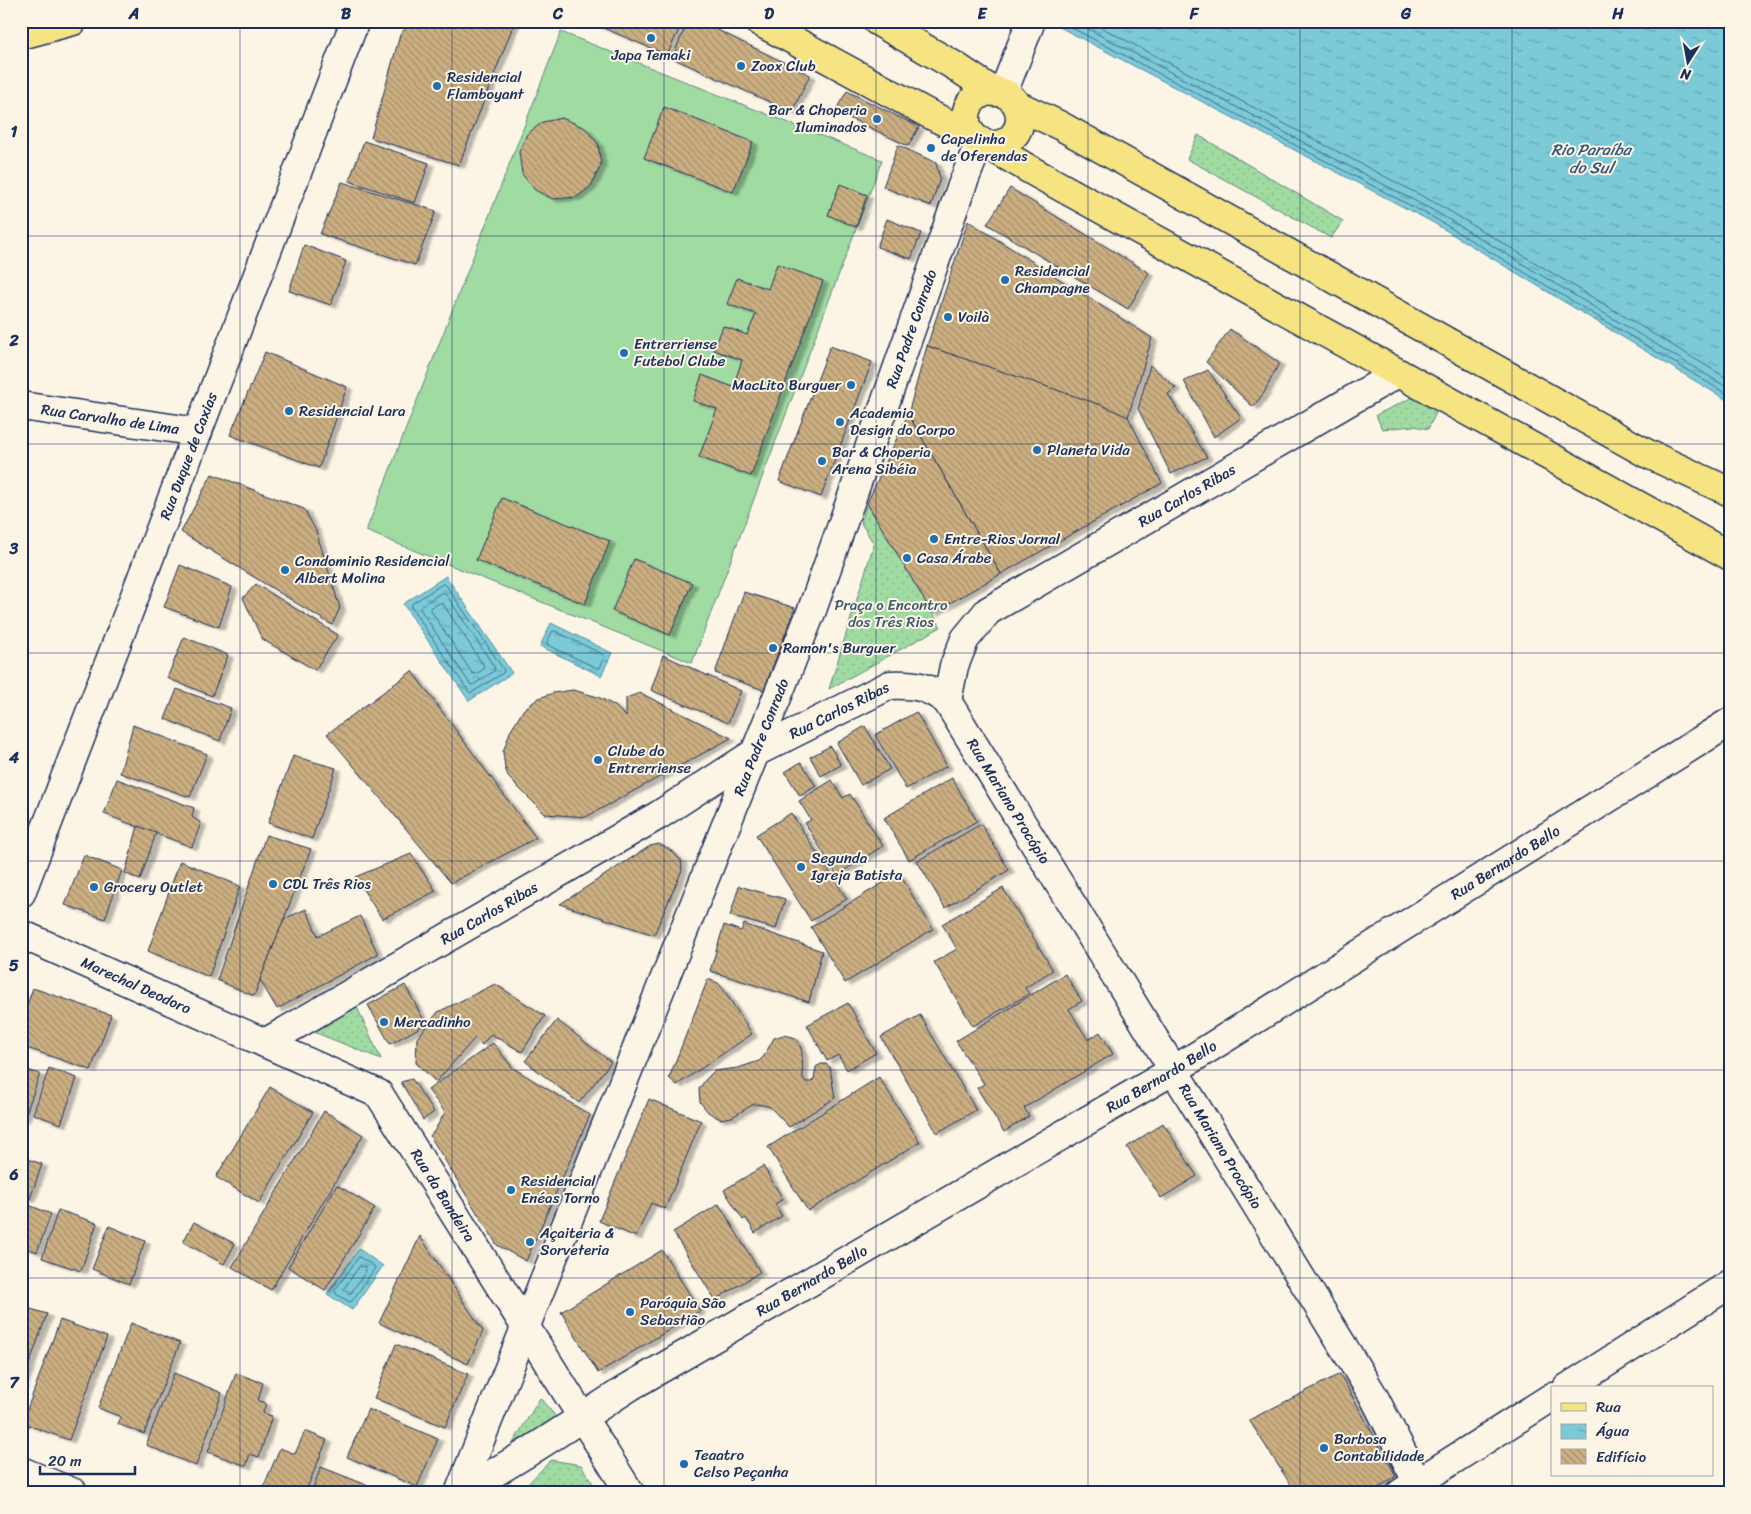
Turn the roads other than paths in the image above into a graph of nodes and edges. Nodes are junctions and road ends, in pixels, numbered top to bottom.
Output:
1 (73, 21) edge
2 (355, 21) edge
3 (758, 21) edge
4 (877, 21) edge
5 (1032, 21) edge
6 (21, 34) edge
7 (1005, 96) junction
8 (980, 141) junction
9 (1398, 373) junction
10 (21, 406) edge
11 (198, 432) junction
12 (1730, 492) edge
13 (1730, 556) edge
14 (948, 700) junction
15 (1730, 722) edge
16 (756, 752) junction
17 (21, 893) edge
18 (21, 934) edge
19 (258, 1040) junction
20 (1174, 1070) junction
21 (1730, 1284) edge
22 (526, 1327) junction
23 (1570, 1386) edge
24 (1551, 1398) edge
25 (583, 1417) junction
26 (21, 1471) edge
27 (1414, 1490) edge
28 (74, 1493) edge
29 (460, 1493) edge
30 (630, 1493) edge

1 - 6 main road
2 - 11 street, Rua Duque de Caxias
3 - 8 main road
4 - 7 main road
5 - 7 street
7 - 8 main road
7 - 8 main road
7 - 12 main road
8 - 9 main road
8 - 16 street, Rua Padre Conrado
9 - 13 main road
9 - 14 street, Rua Carlos Ribas
10 - 11 street, Rua Carvalho de Lima
11 - 17 street, Rua Duque de Caxias
14 - 16 street, Rua Carlos Ribas
14 - 20 street, Rua Mariano Procópio
15 - 20 street, Rua Bernardo Bello
16 - 19 street, Rua Carlos Ribas
16 - 22 street, Rua Padre Conrado
18 - 19 street, Marechal Deodoro
19 - 22 street, Rua da Bandeira
20 - 25 street, Rua Bernardo Bello
20 - 27 street, Rua Mariano Procópio
21 - 23 street
22 - 25 street, Rua da Bandeira
22 - 29 street, Rua Padre Conrado
24 - 27 street
25 - 29 street, Rua Bernardo Bello
25 - 30 street, Rua da Bandeira
26 - 28 street

